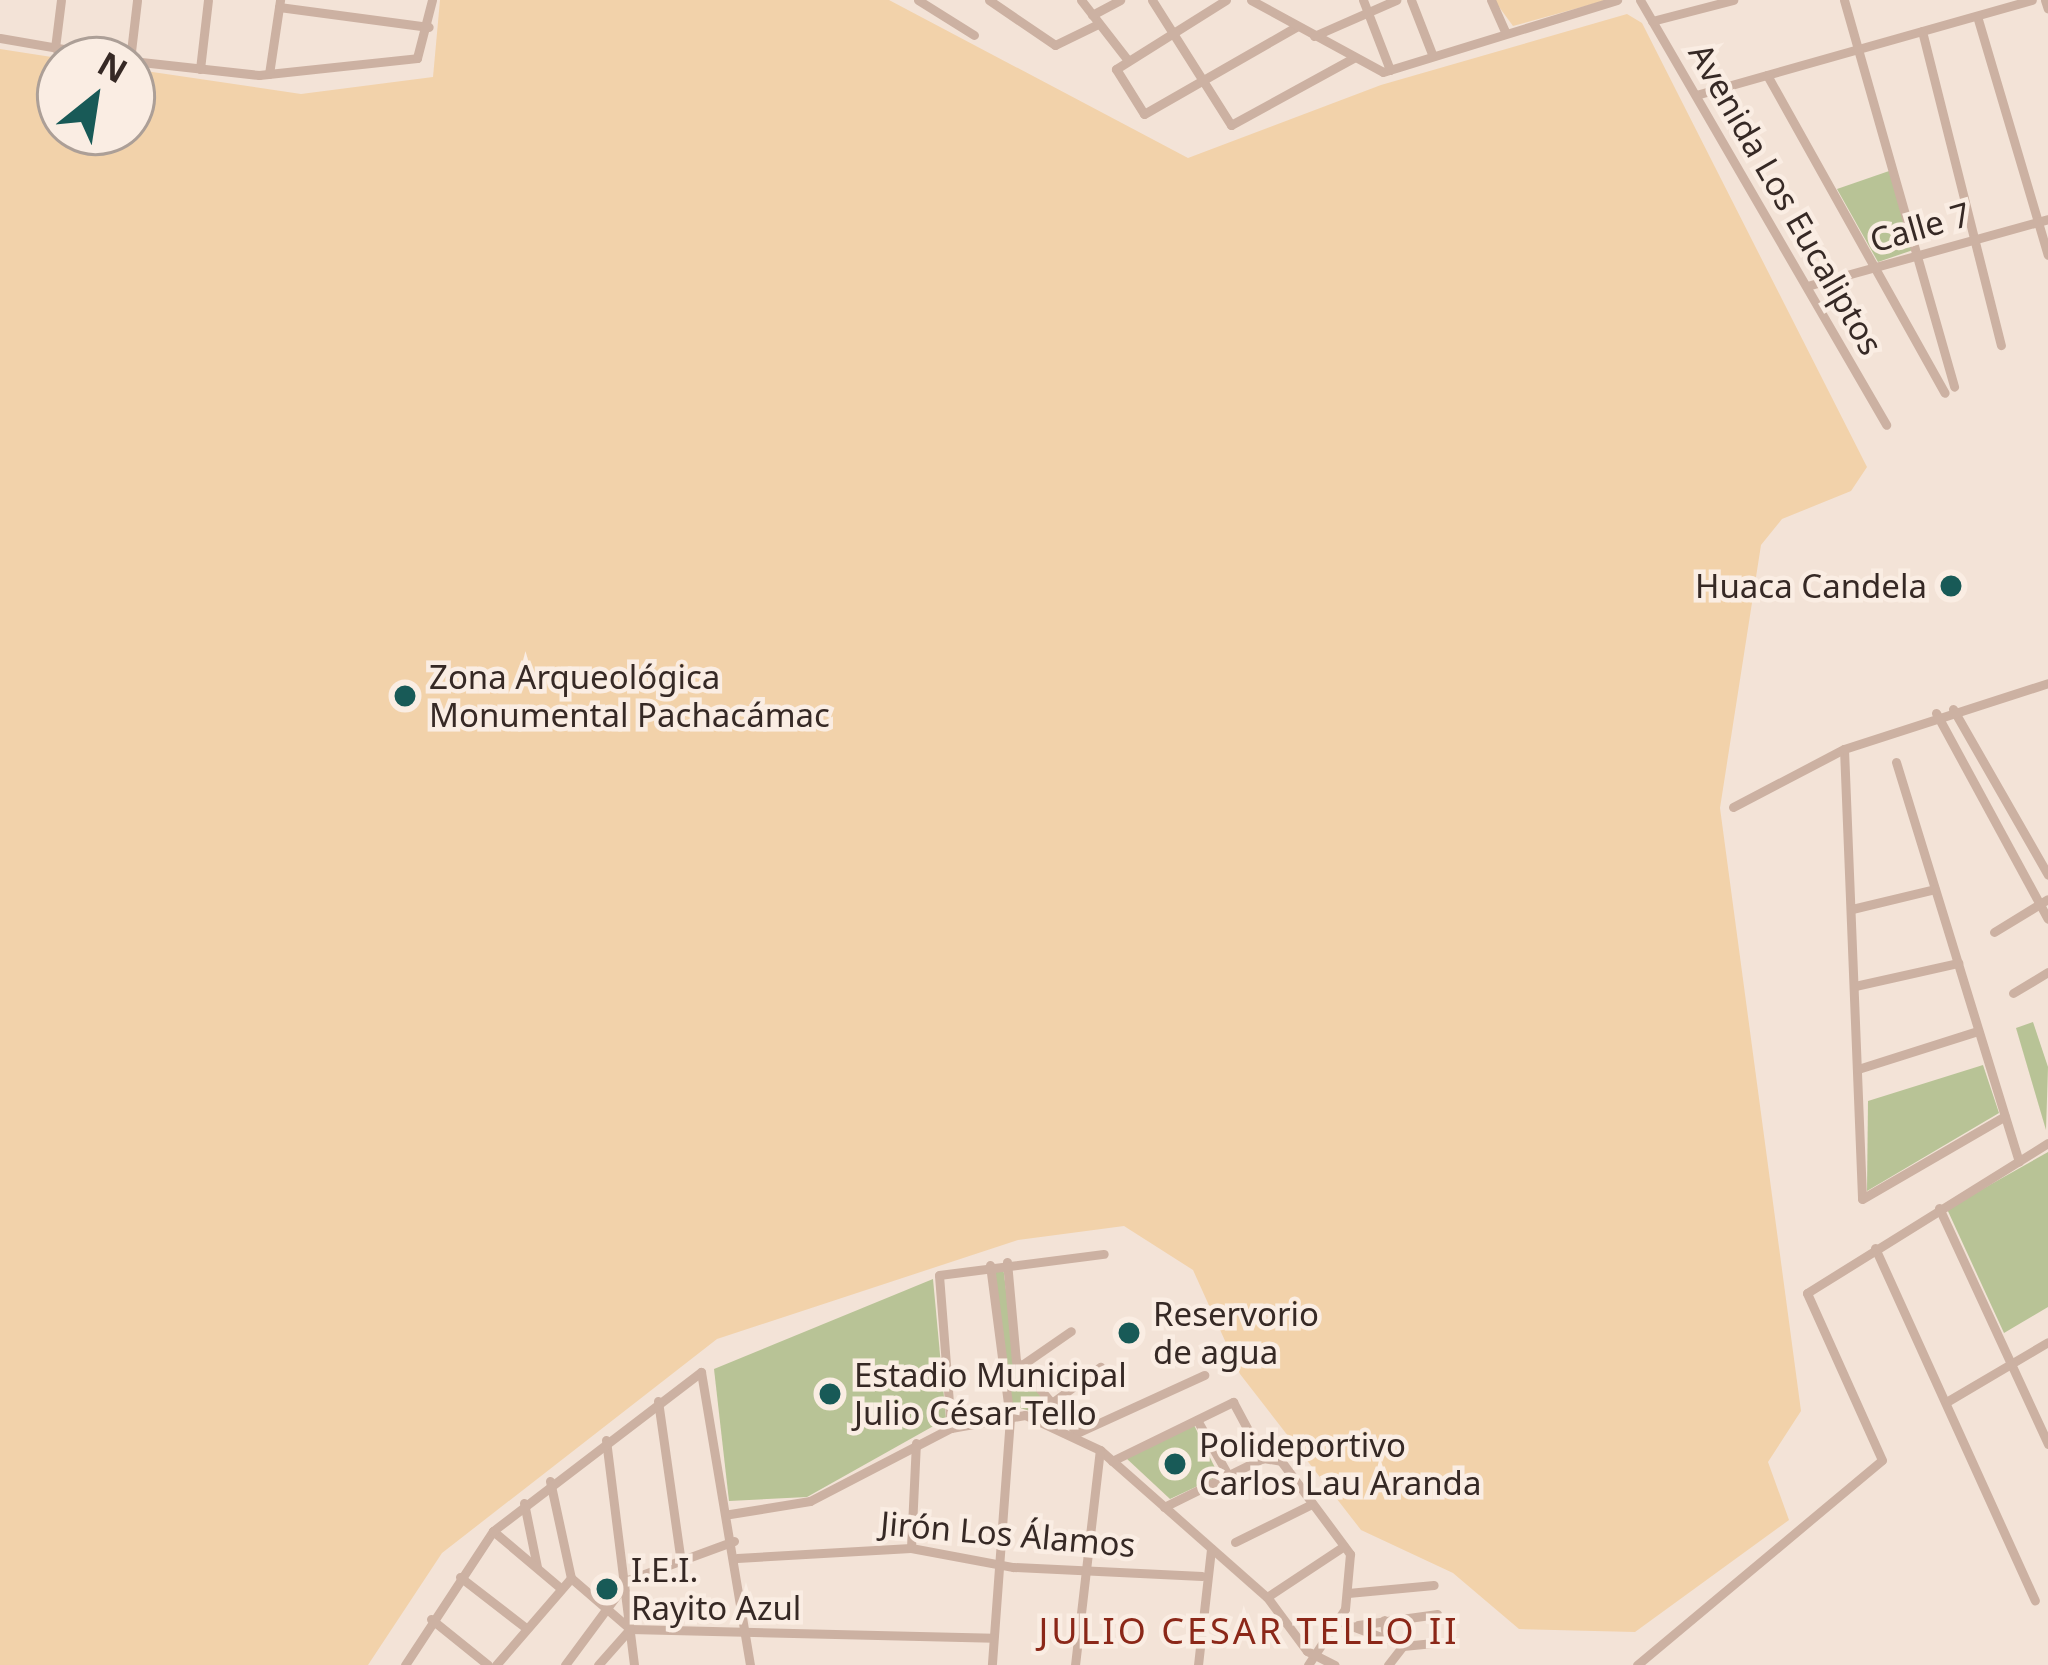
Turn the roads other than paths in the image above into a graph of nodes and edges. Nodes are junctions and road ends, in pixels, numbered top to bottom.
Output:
1 (61, 0) edge
2 (136, 0) edge
3 (208, 0) edge
4 (432, 0) edge
5 (918, 0) edge
6 (989, 0) edge
7 (1081, 0) edge
8 (1120, 0) edge
9 (1153, 0) edge
10 (1226, 0) edge
11 (1363, 0) edge
12 (1396, 0) edge
13 (1411, 0) edge
14 (1491, 0) edge
15 (1617, 0) edge
16 (1640, 0) edge
17 (1733, 0) edge
18 (1844, 0) edge
19 (2032, 0) edge
20 (2045, 0) edge
21 (1257, 1) edge
22 (279, 4) edge
23 (2048, 9) edge
24 (1368, 12) junction
25 (1977, 16) junction
26 (1095, 20) junction
27 (1652, 21) junction
28 (429, 27) junction
29 (1296, 27) junction
30 (1505, 31) junction
31 (1922, 31) junction
32 (1171, 32) junction
33 (974, 35) dead end
34 (57, 36) edge
35 (132, 36) edge
36 (1314, 36) junction
37 (0, 38) edge
38 (36, 44) edge
39 (1859, 49) junction
40 (1432, 54) junction
41 (1355, 57) junction
42 (1127, 59) junction
43 (156, 63) edge
44 (200, 69) junction
45 (1387, 71) junction
46 (269, 74) junction
47 (1767, 75) junction
48 (1201, 82) junction
49 (1696, 95) junction
50 (2043, 220) edge
51 (1976, 239) junction
52 (1918, 255) junction
53 (2048, 255) edge
54 (1877, 267) junction
55 (1807, 286) junction
56 (2001, 345) dead end
57 (1886, 425) dead end
58 (2048, 683) edge
59 (1953, 710) junction
60 (1936, 713) junction
61 (1844, 749) junction
62 (1896, 762) dead end
63 (1733, 807) dead end
64 (2048, 875) edge
65 (1935, 889) junction
66 (2044, 902) edge
67 (1852, 909) junction
68 (2048, 919) edge
69 (1994, 932) dead end
70 (1958, 963) junction
71 (2048, 972) edge
72 (1855, 986) junction
73 (2013, 993) dead end
74 (1978, 1031) junction
75 (1858, 1069) junction
76 (2005, 1116) junction
77 (2048, 1143) edge
78 (2019, 1161) junction
79 (1940, 1208) junction
80 (1875, 1249) junction
81 (1104, 1254) dead end
82 (1007, 1262) junction
83 (990, 1264) junction
84 (1071, 1331) dead end
85 (2048, 1342) edge
86 (2012, 1362) junction
87 (1019, 1366) junction
88 (1100, 1367) dead end
89 (1204, 1375) dead end
90 (1948, 1400) junction
91 (658, 1401) junction
92 (1053, 1402) junction
93 (1010, 1418) junction
94 (1197, 1420) junction
95 (951, 1428) junction
96 (1077, 1433) junction
97 (605, 1440) junction
98 (916, 1443) junction
99 (2048, 1444) edge
100 (1100, 1450) junction
101 (1263, 1457) junction
102 (1112, 1461) junction
103 (1228, 1475) junction
104 (550, 1480) junction
105 (524, 1503) junction
106 (1310, 1504) junction
107 (1164, 1507) junction
108 (730, 1514) junction
109 (493, 1531) junction
110 (734, 1541) junction
111 (1235, 1542) dead end
112 (1344, 1546) junction
113 (910, 1548) junction
114 (1211, 1549) junction
115 (737, 1558) junction
116 (682, 1562) junction
117 (1000, 1562) junction
118 (537, 1567) junction
119 (1085, 1572) junction
120 (1202, 1576) junction
121 (460, 1577) junction
122 (571, 1578) junction
123 (628, 1580) junction
124 (1434, 1585) dead end
125 (558, 1586) junction
126 (1348, 1593) junction
127 (1267, 1597) junction
128 (2036, 1600) dead end
129 (610, 1608) junction
130 (1437, 1614) dead end
131 (431, 1619) junction
132 (1336, 1620) junction
133 (1384, 1620) junction
134 (1358, 1624) junction
135 (526, 1628) junction
136 (630, 1629) junction
137 (746, 1630) junction
138 (993, 1638) junction
139 (1454, 1641) dead end
140 (1307, 1651) junction
141 (405, 1665) edge
142 (492, 1665) edge
143 (565, 1665) edge
144 (598, 1665) edge
145 (634, 1665) edge
146 (750, 1665) edge
147 (992, 1665) edge
148 (1075, 1665) edge
149 (1198, 1665) edge
150 (1308, 1665) edge
151 (1335, 1665) edge
152 (1388, 1665) edge
153 (1636, 1665) edge

1 - 34 street
2 - 35 street
3 - 44 street
4 - 28 street
5 - 33 street
6 - 26 street
7 - 26 street
8 - 26 street
9 - 32 street
10 - 32 street
11 - 24 street
12 - 24 street
13 - 40 street
14 - 30 street
15 - 30 street
16 - 27 street, Avenida Los Eucaliptos
17 - 27 street
18 - 39 street
19 - 25 street
20 - 23 street
21 - 29 street
22 - 28 street
22 - 46 street
24 - 36 street
24 - 45 street
25 - 31 street
25 - 50 street
26 - 42 street
27 - 49 street, Avenida Los Eucaliptos
28 - 46 street
29 - 36 street
29 - 48 street
30 - 40 street
31 - 39 street
31 - 51 street
32 - 42 street
32 - 48 street
36 - 41 street
37 - 38 street
39 - 47 street
39 - 52 street
40 - 45 street
41 - 45 street
41 - 48 street
42 - 48 street
43 - 44 street
44 - 46 street
47 - 49 street
47 - 54 street
49 - 55 street, Avenida Los Eucaliptos
50 - 51 street, Calle 7
50 - 53 street
51 - 52 street, Calle 7
51 - 56 street
52 - 54 street, Calle 7
52 - 54 street
54 - 55 street, Calle 7
55 - 57 street, Avenida Los Eucaliptos
58 - 59 street
59 - 60 street
59 - 64 street
60 - 61 street
60 - 66 street
61 - 63 street
61 - 67 street
62 - 65 street
65 - 67 street
65 - 70 street
66 - 68 street
66 - 69 street
67 - 72 street
70 - 72 street
70 - 74 street
71 - 73 street
72 - 75 street
74 - 75 street
74 - 76 street
75 - 76 street
76 - 78 street
77 - 78 street
78 - 79 street
79 - 80 street
79 - 86 street
80 - 90 street
80 - 153 street
81 - 82 street
82 - 83 street
82 - 87 street
83 - 93 street
83 - 95 street
84 - 87 street
85 - 86 street
86 - 90 street
86 - 99 street
87 - 92 street
88 - 92 street
89 - 96 street
90 - 128 street
91 - 97 street
91 - 108 street
91 - 116 street
92 - 96 street
93 - 95 street
93 - 96 street
93 - 117 street
94 - 101 street
94 - 102 street
94 - 103 street
95 - 98 street
96 - 100 street
97 - 104 street
97 - 123 street
98 - 108 street
98 - 113 street
100 - 102 street
100 - 119 street
101 - 103 street
101 - 106 street
102 - 107 street
103 - 107 street
104 - 105 street
104 - 122 street
105 - 109 street
105 - 118 street
106 - 111 street
106 - 112 street
107 - 114 street
108 - 110 street
109 - 118 street
109 - 121 street
110 - 115 street
110 - 116 street
112 - 126 street
112 - 127 street
113 - 115 street, Jirón Los Álamos
113 - 117 street, Jirón Los Álamos
114 - 120 street
114 - 127 street
115 - 137 street
116 - 123 street
117 - 119 street, Jirón Los Álamos
117 - 138 street
118 - 125 street
119 - 120 street, Jirón Los Álamos
119 - 148 street
120 - 149 street
121 - 131 street
121 - 135 street
122 - 125 street
122 - 129 street
123 - 129 street
123 - 136 street
124 - 126 street
125 - 135 street
126 - 132 street
127 - 140 street
129 - 136 street
129 - 143 street
130 - 133 street
131 - 141 street
131 - 142 street
132 - 134 street
132 - 140 street
133 - 134 street
133 - 134 street
135 - 142 street
136 - 137 street
136 - 144 street
136 - 145 street
137 - 138 street
137 - 146 street
138 - 147 street
139 - 152 street
140 - 150 street
140 - 151 street

